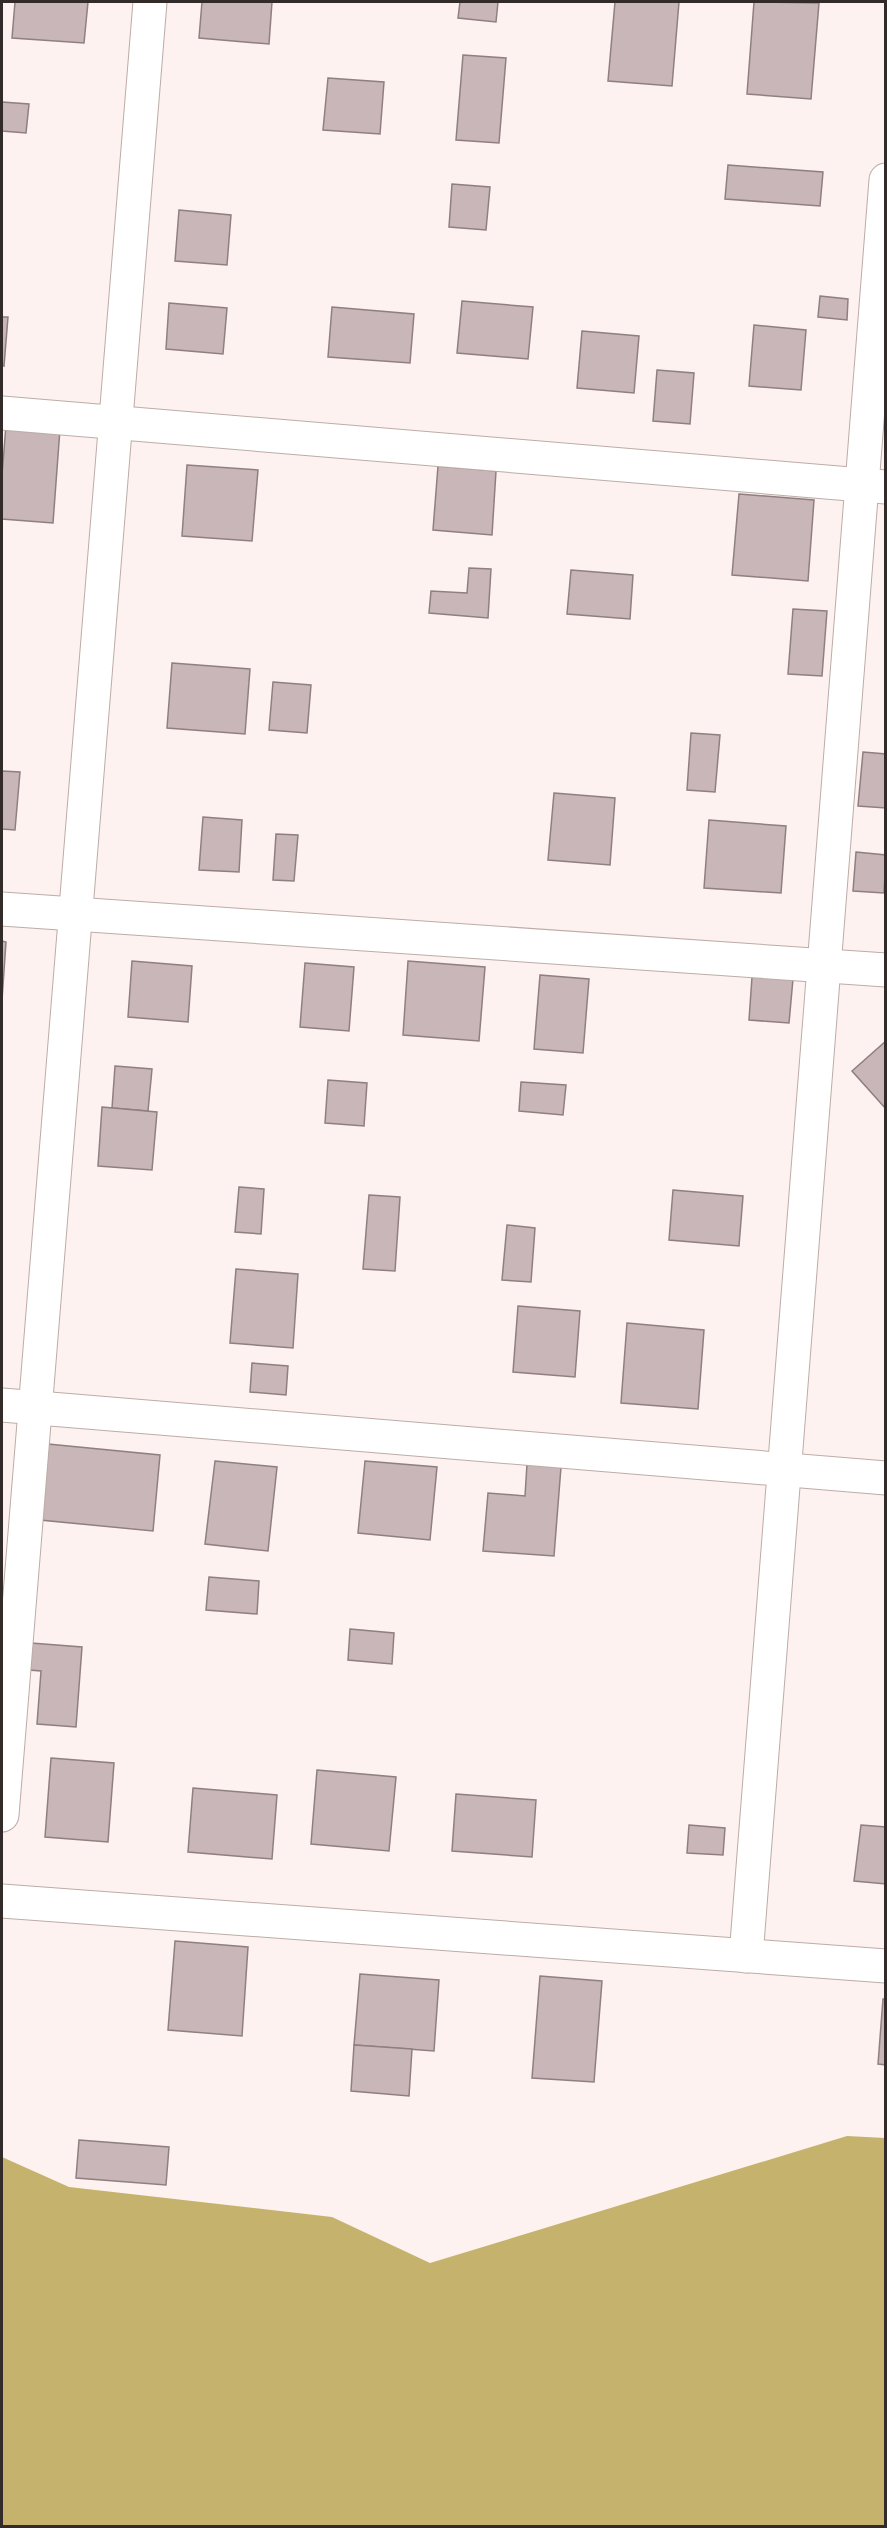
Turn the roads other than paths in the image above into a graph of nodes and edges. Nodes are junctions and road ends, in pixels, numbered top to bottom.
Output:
1 (150, 2) edge
2 (885, 180) edge
3 (2, 412) edge
4 (116, 422) junction
5 (874, 486) edge
6 (2, 909) edge
7 (75, 915) junction
8 (824, 964) junction
9 (885, 970) edge
10 (2, 1405) edge
11 (35, 1408) junction
12 (784, 1470) junction
13 (885, 1478) edge
14 (2, 1815) edge
15 (2, 1901) edge
16 (747, 1956) junction
17 (885, 1966) edge

1 - 4 street
2 - 5 street
3 - 4 street
4 - 5 street
4 - 7 street
5 - 8 street
6 - 7 street
7 - 8 street
7 - 11 street
8 - 9 street
8 - 12 street
10 - 11 street
11 - 12 street
11 - 14 street
12 - 13 street
12 - 16 street
15 - 16 street
16 - 17 street

